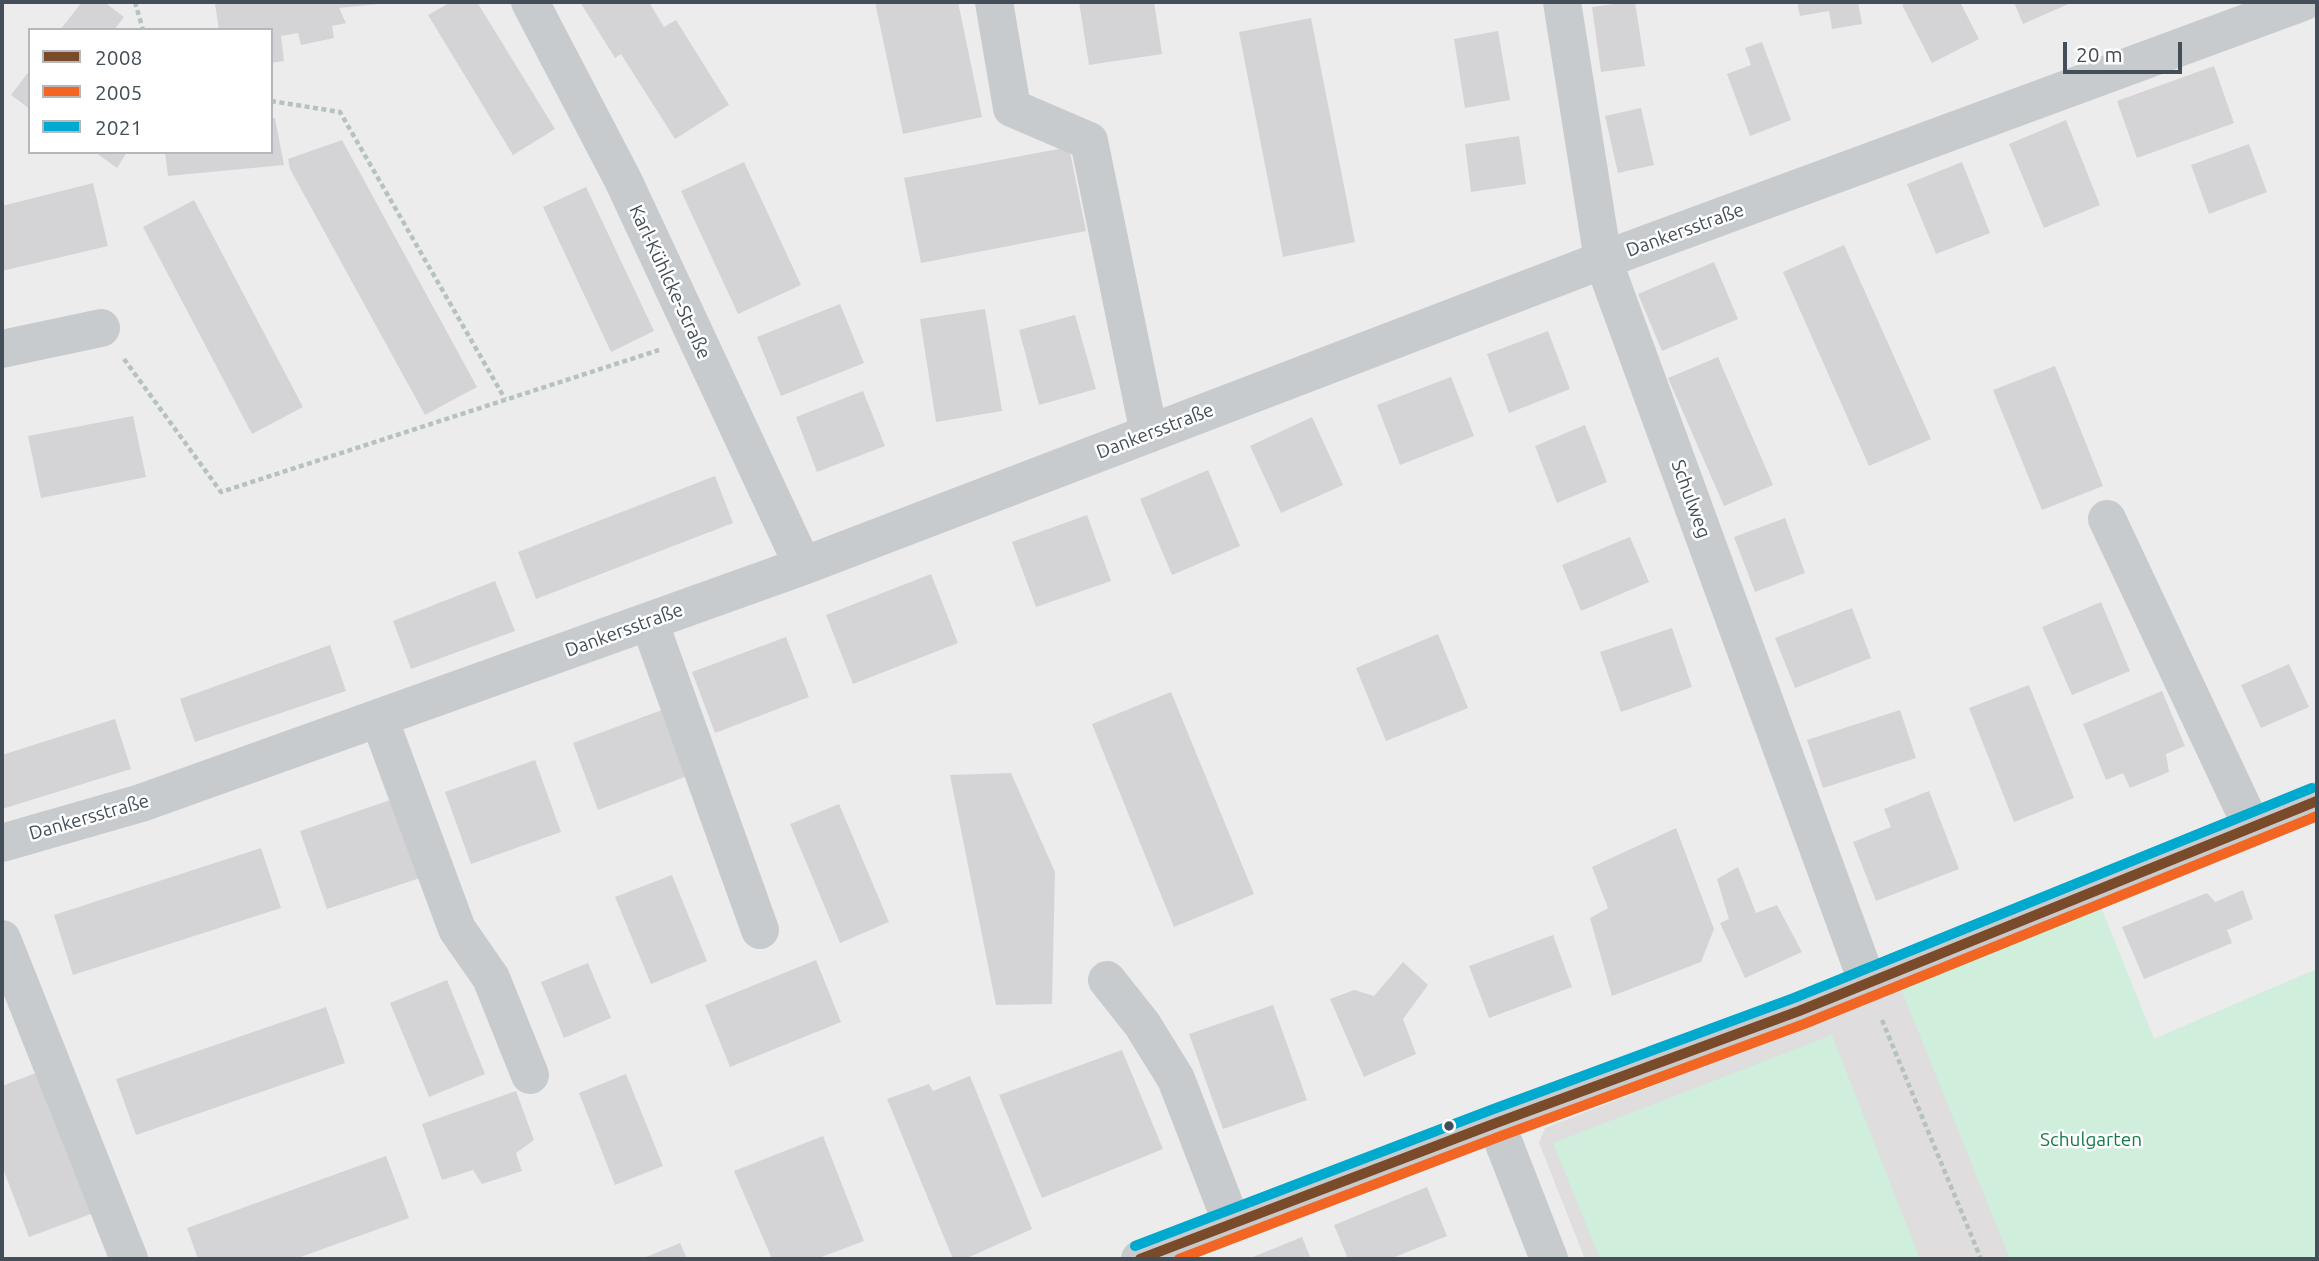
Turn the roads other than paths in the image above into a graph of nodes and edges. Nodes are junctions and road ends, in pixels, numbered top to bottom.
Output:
1 (530, 2) edge
2 (994, 2) edge
3 (1562, 2) edge
4 (2303, 2) edge
5 (1603, 260) junction
6 (101, 328) road end
7 (2, 349) edge
8 (1149, 434) junction
9 (2107, 519) dead end
10 (803, 566) junction
11 (649, 621) junction
12 (379, 718) junction
13 (2317, 802) edge
14 (2252, 827) junction
15 (2, 843) edge
16 (760, 930) dead end
17 (2, 939) edge
18 (1107, 980) dead end
19 (1874, 998) junction
20 (530, 1075) dead end
21 (1496, 1123) junction
22 (1232, 1224) junction
23 (129, 1259) edge
24 (1140, 1259) edge
25 (1549, 1259) edge

1 - 10 street, Karl-Kühlcke-Straße
2 - 8 street
3 - 5 street, Schulweg
4 - 5 street, Dankersstraße
5 - 8 street, Dankersstraße
5 - 19 street, Schulweg
6 - 7 street
8 - 10 street, Dankersstraße
9 - 14 street
10 - 11 street, Dankersstraße
11 - 12 street, Dankersstraße
11 - 16 street
12 - 15 street, Dankersstraße
12 - 20 street
13 - 14 street
14 - 19 street
17 - 23 street
18 - 22 street
19 - 21 street
21 - 22 street
21 - 25 street
22 - 24 street

